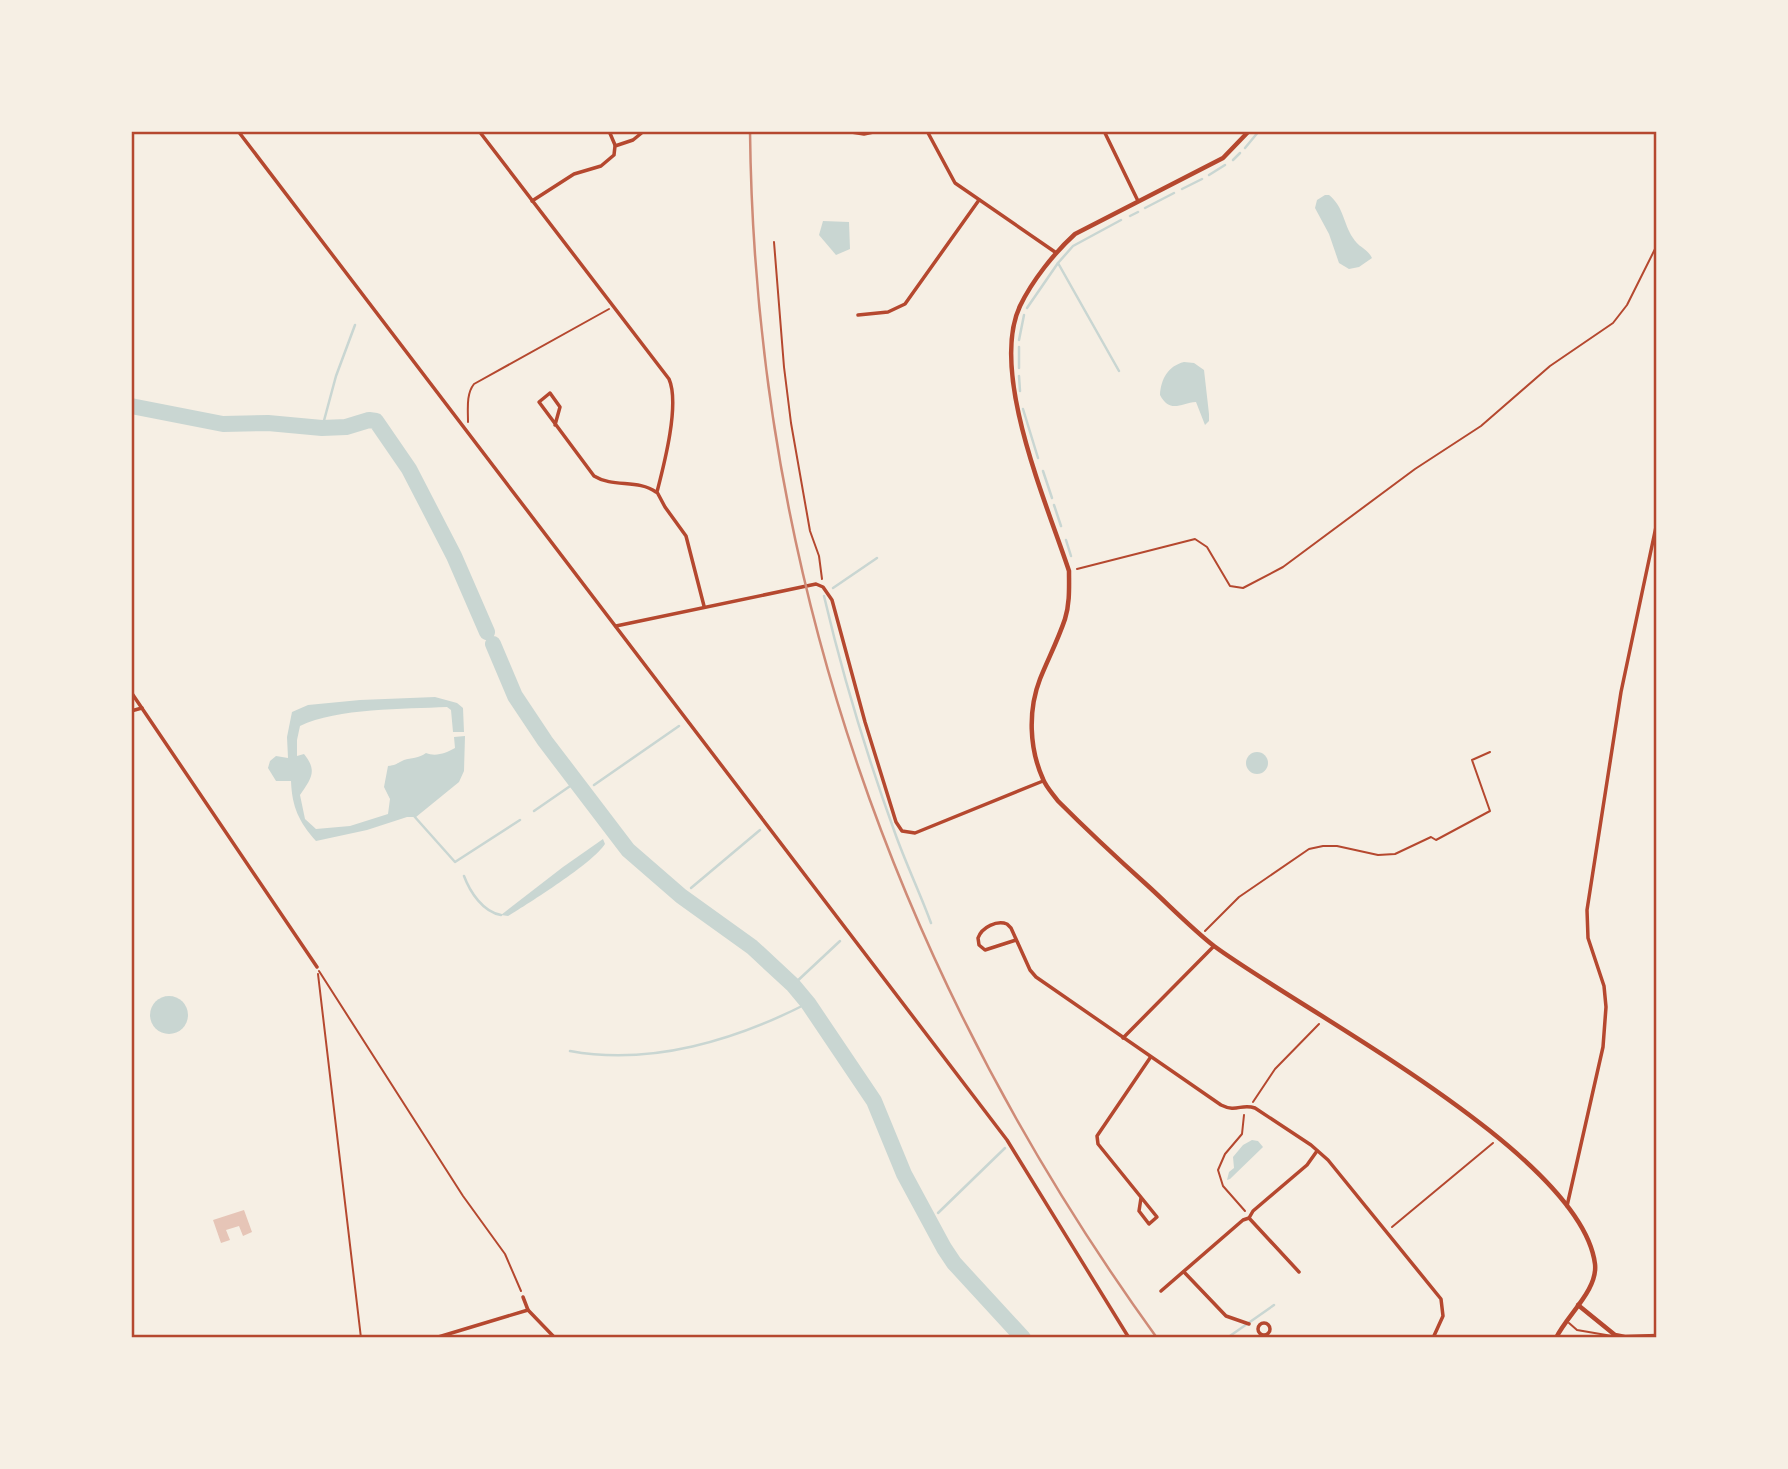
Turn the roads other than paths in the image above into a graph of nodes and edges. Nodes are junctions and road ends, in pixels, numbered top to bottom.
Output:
1 (238, 131) edge
2 (479, 131) edge
3 (609, 131) edge
4 (644, 131) edge
5 (845, 131) edge
6 (878, 131) edge
7 (927, 131) edge
8 (1104, 131) edge
9 (1250, 131) edge
10 (615, 146) junction
11 (979, 200) junction
12 (532, 201) junction
13 (1138, 201) junction
14 (1055, 252) junction
15 (858, 315) dead end
16 (555, 425) junction
17 (657, 492) junction
18 (1657, 522) edge
19 (1651, 546) junction
20 (1657, 554) edge
21 (704, 606) junction
22 (616, 626) junction
23 (131, 692) edge
24 (142, 708) junction
25 (131, 711) edge
26 (1044, 781) junction
27 (1016, 940) junction
28 (1214, 946) junction
29 (317, 967) road end
30 (1123, 1038) junction
31 (1150, 1058) junction
32 (1318, 1151) junction
33 (1141, 1198) junction
34 (1567, 1206) junction
35 (1250, 1218) junction
36 (1184, 1272) junction
37 (1299, 1272) dead end
38 (1161, 1291) dead end
39 (523, 1297) road end
40 (1578, 1306) junction
41 (528, 1310) junction
42 (1565, 1320) junction
43 (1247, 1323) dead end
44 (1615, 1335) junction
45 (446, 1336) edge
46 (1657, 1336) edge
47 (435, 1338) edge
48 (555, 1338) edge
49 (1129, 1338) edge
50 (1433, 1338) edge
51 (1556, 1338) edge

1 - 22 street
2 - 12 street
3 - 10 street
4 - 10 street
5 - 6 street
7 - 11 street
8 - 13 street
9 - 13 street
10 - 12 street
11 - 14 street
11 - 15 street
12 - 17 street
13 - 14 street
14 - 26 street
16 - 16 street
16 - 17 street
17 - 21 street
18 - 19 street
19 - 20 street
19 - 34 street
21 - 22 street
21 - 26 street
22 - 49 street
23 - 24 street
24 - 25 street
24 - 29 street
26 - 28 street
27 - 27 street
27 - 30 street
28 - 30 street
28 - 34 street
30 - 31 street
31 - 32 street
31 - 33 street
32 - 35 street
32 - 50 street
33 - 33 street
34 - 40 street
35 - 36 street
35 - 37 street
36 - 38 street
36 - 43 street
39 - 41 street
40 - 42 street
40 - 44 street
41 - 45 street
41 - 48 street
42 - 44 lane
42 - 51 street
44 - 46 street
45 - 47 street

